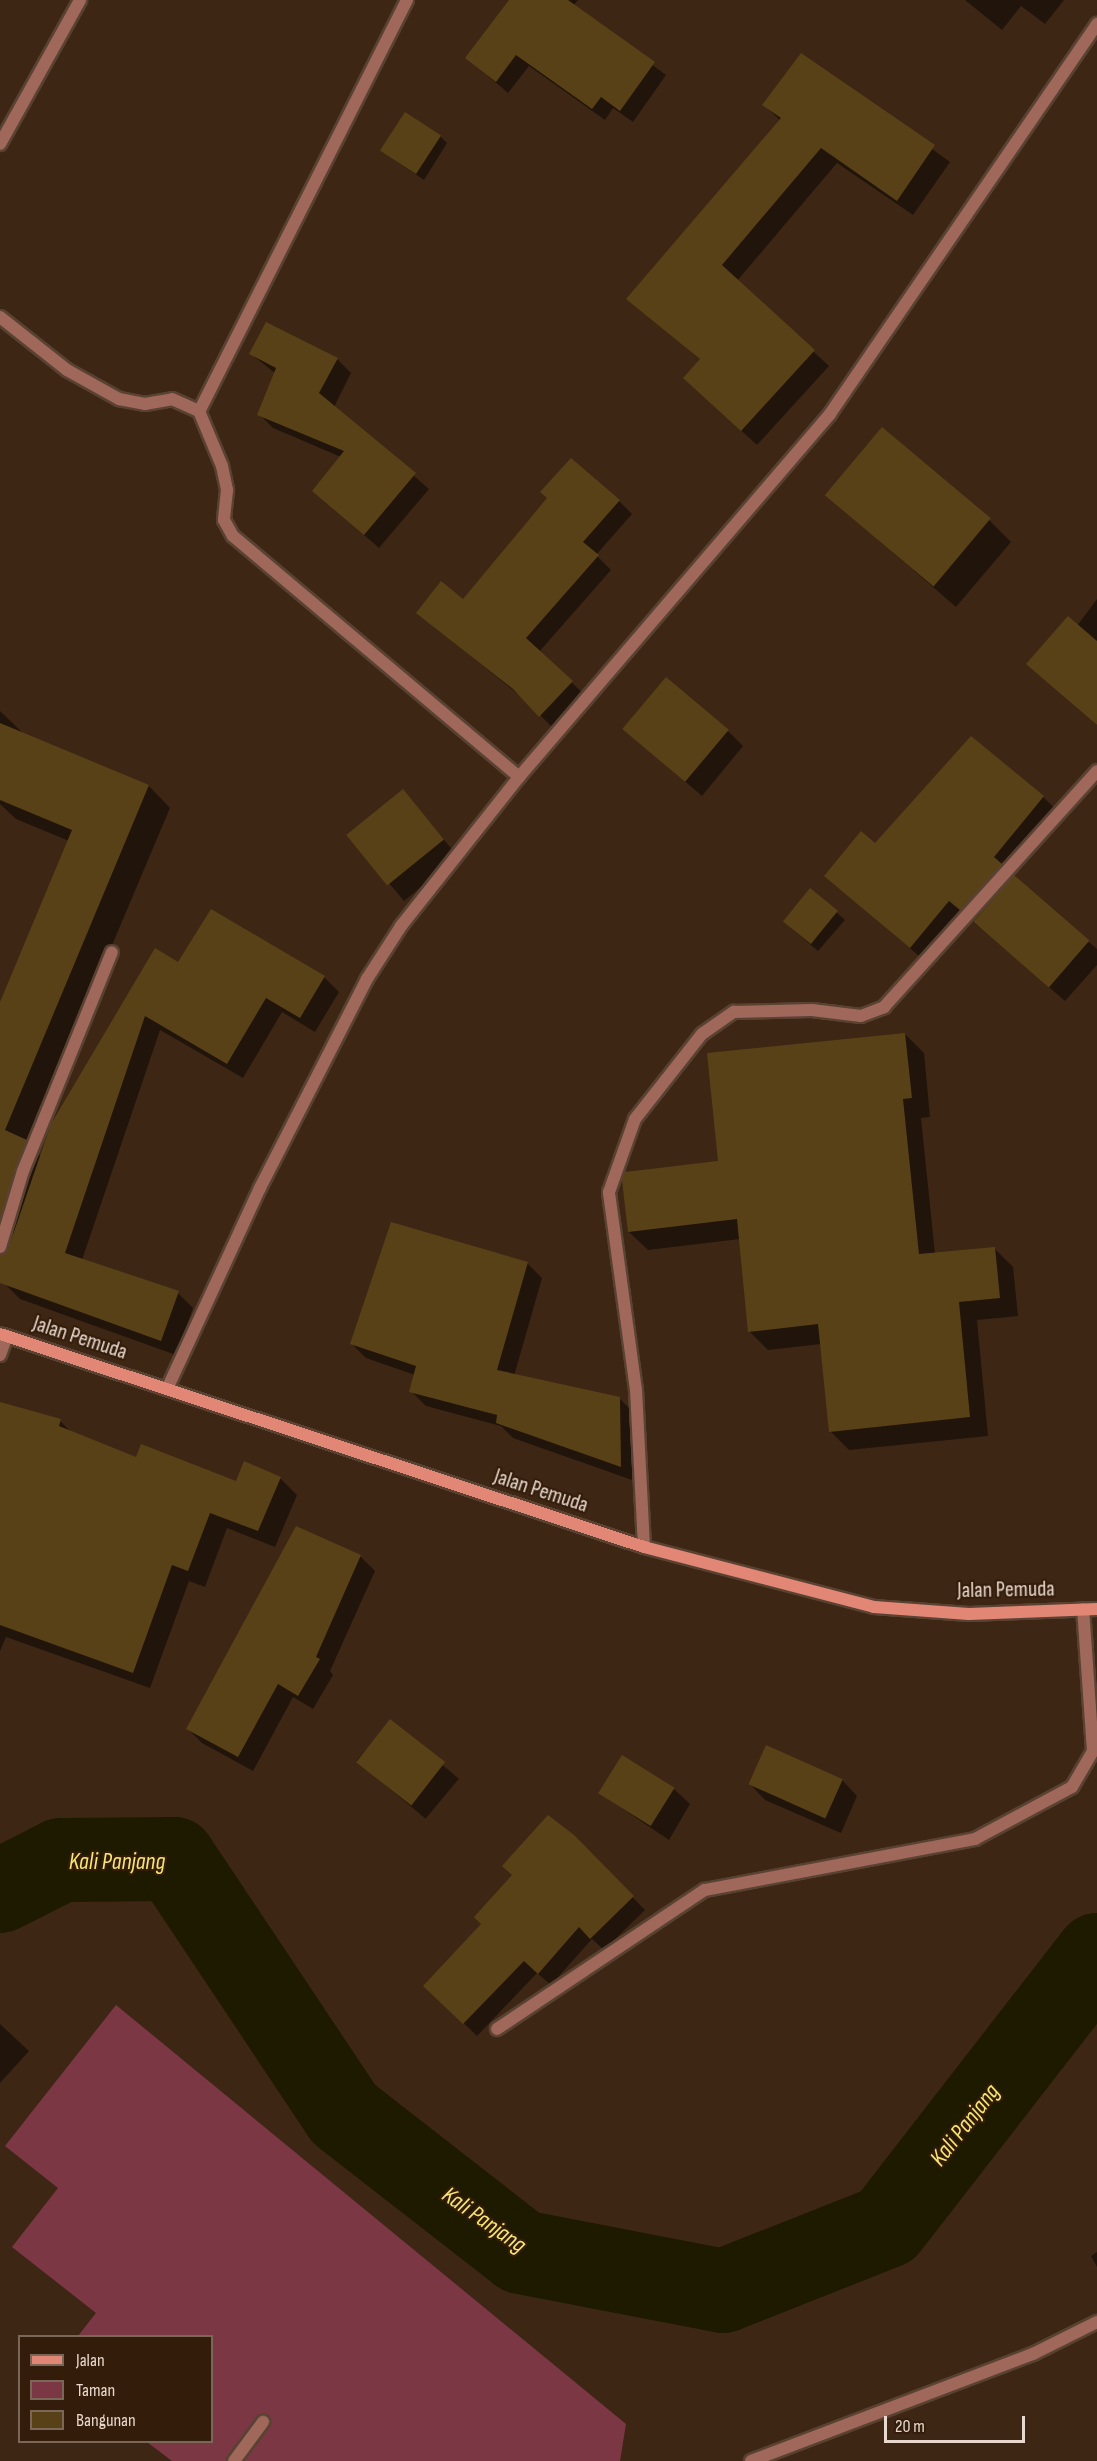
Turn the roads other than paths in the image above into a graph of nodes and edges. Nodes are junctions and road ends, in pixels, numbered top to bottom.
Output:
1 (80, 0) edge
2 (406, 0) edge
3 (1097, 24) edge
4 (0, 144) edge
5 (0, 316) edge
6 (199, 411) junction
7 (1097, 771) edge
8 (519, 777) junction
9 (112, 952) dead end
10 (0, 1247) edge
11 (3, 1335) edge
12 (0, 1355) edge
13 (167, 1389) junction
14 (644, 1547) junction
15 (1083, 1609) junction
16 (1097, 1609) edge
17 (496, 2029) dead end
18 (1097, 2322) edge
19 (263, 2422) dead end
20 (234, 2461) edge
21 (751, 2461) edge

1 - 4 street
2 - 6 street
3 - 8 street
5 - 6 street
6 - 8 street
7 - 14 street
8 - 13 street
9 - 10 street
11 - 12 street
11 - 13 main road, Jalan Pemuda
13 - 14 main road, Jalan Pemuda
14 - 15 main road, Jalan Pemuda
15 - 16 main road, Jalan Pemuda
15 - 17 street
18 - 21 street
19 - 20 street

